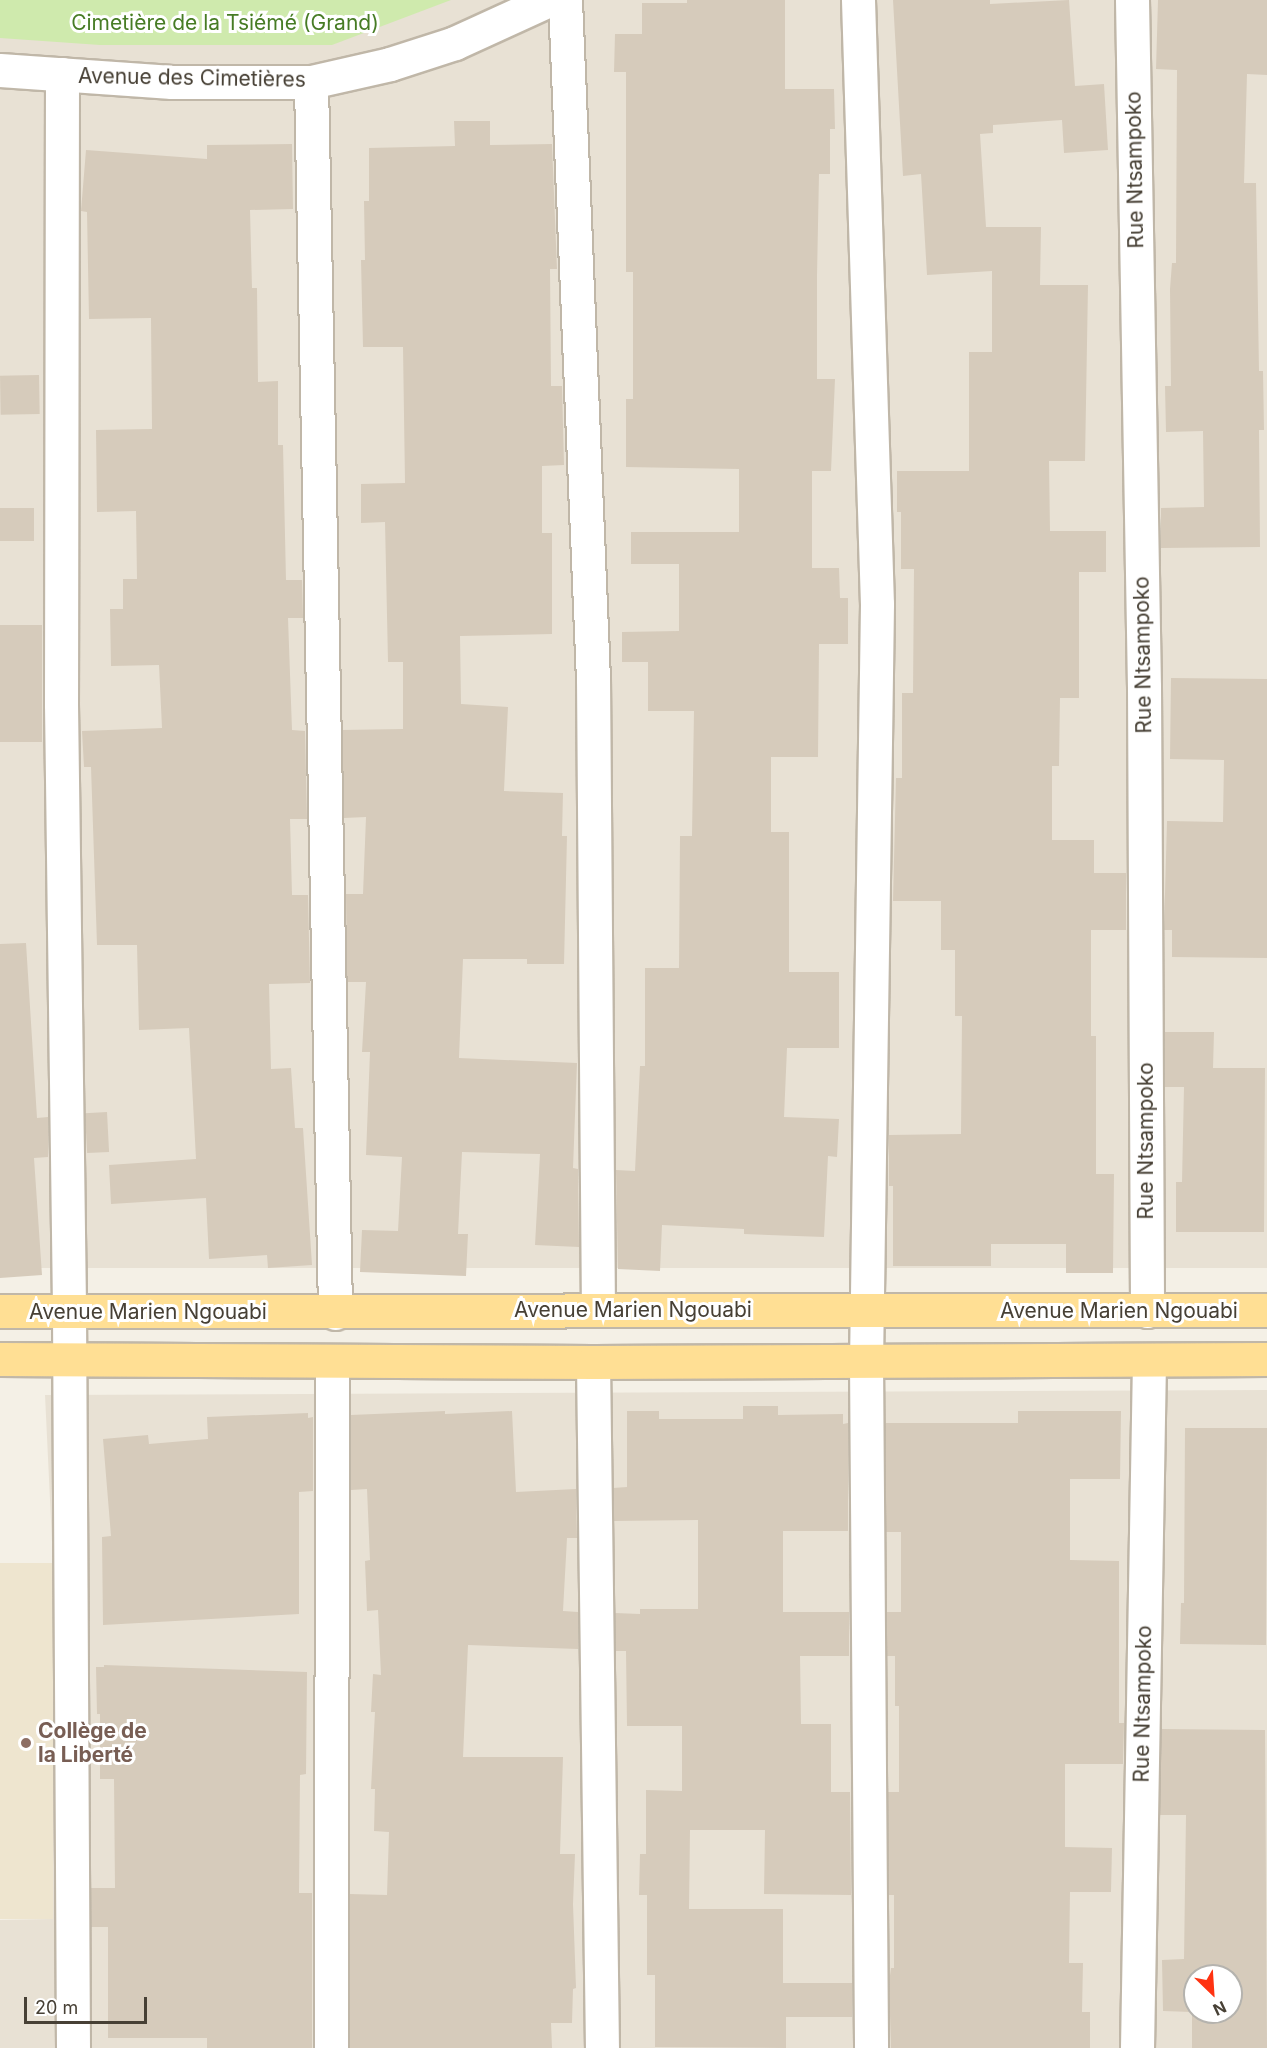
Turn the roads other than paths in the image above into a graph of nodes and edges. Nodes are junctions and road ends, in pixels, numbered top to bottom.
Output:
1 (549, 0) edge
2 (565, 0) edge
3 (858, 0) edge
4 (1132, 0) edge
5 (0, 70) edge
6 (62, 74) junction
7 (311, 82) junction
8 (598, 1309) junction
9 (69, 1310) junction
10 (867, 1310) junction
11 (1267, 1310) edge
12 (0, 1311) edge
13 (1147, 1311) junction
14 (335, 1312) junction
15 (0, 1359) edge
16 (69, 1359) junction
17 (1267, 1359) edge
18 (332, 1361) junction
19 (866, 1361) junction
20 (1149, 1361) junction
21 (592, 1362) junction
22 (73, 2048) edge
23 (331, 2048) edge
24 (602, 2048) edge
25 (871, 2048) edge
26 (1137, 2048) edge

1 - 7 street, Avenue des Cimetières
2 - 8 street
3 - 10 street
4 - 13 street, Rue Ntsampoko
5 - 6 street, Avenue des Cimetières
6 - 7 street, Avenue des Cimetières
6 - 9 street
7 - 14 street
8 - 10 main road, Avenue Marien Ngouabi
8 - 14 main road, Avenue Marien Ngouabi
9 - 12 main road, Avenue Marien Ngouabi
9 - 14 main road, Avenue Marien Ngouabi
9 - 16 street
10 - 13 main road, Avenue Marien Ngouabi
10 - 19 street
11 - 13 main road, Avenue Marien Ngouabi
15 - 16 main road
16 - 18 main road
16 - 22 street
17 - 20 main road
18 - 21 main road
18 - 23 street
19 - 20 main road
19 - 21 main road
19 - 25 street
20 - 26 street, Rue Ntsampoko
21 - 24 street

